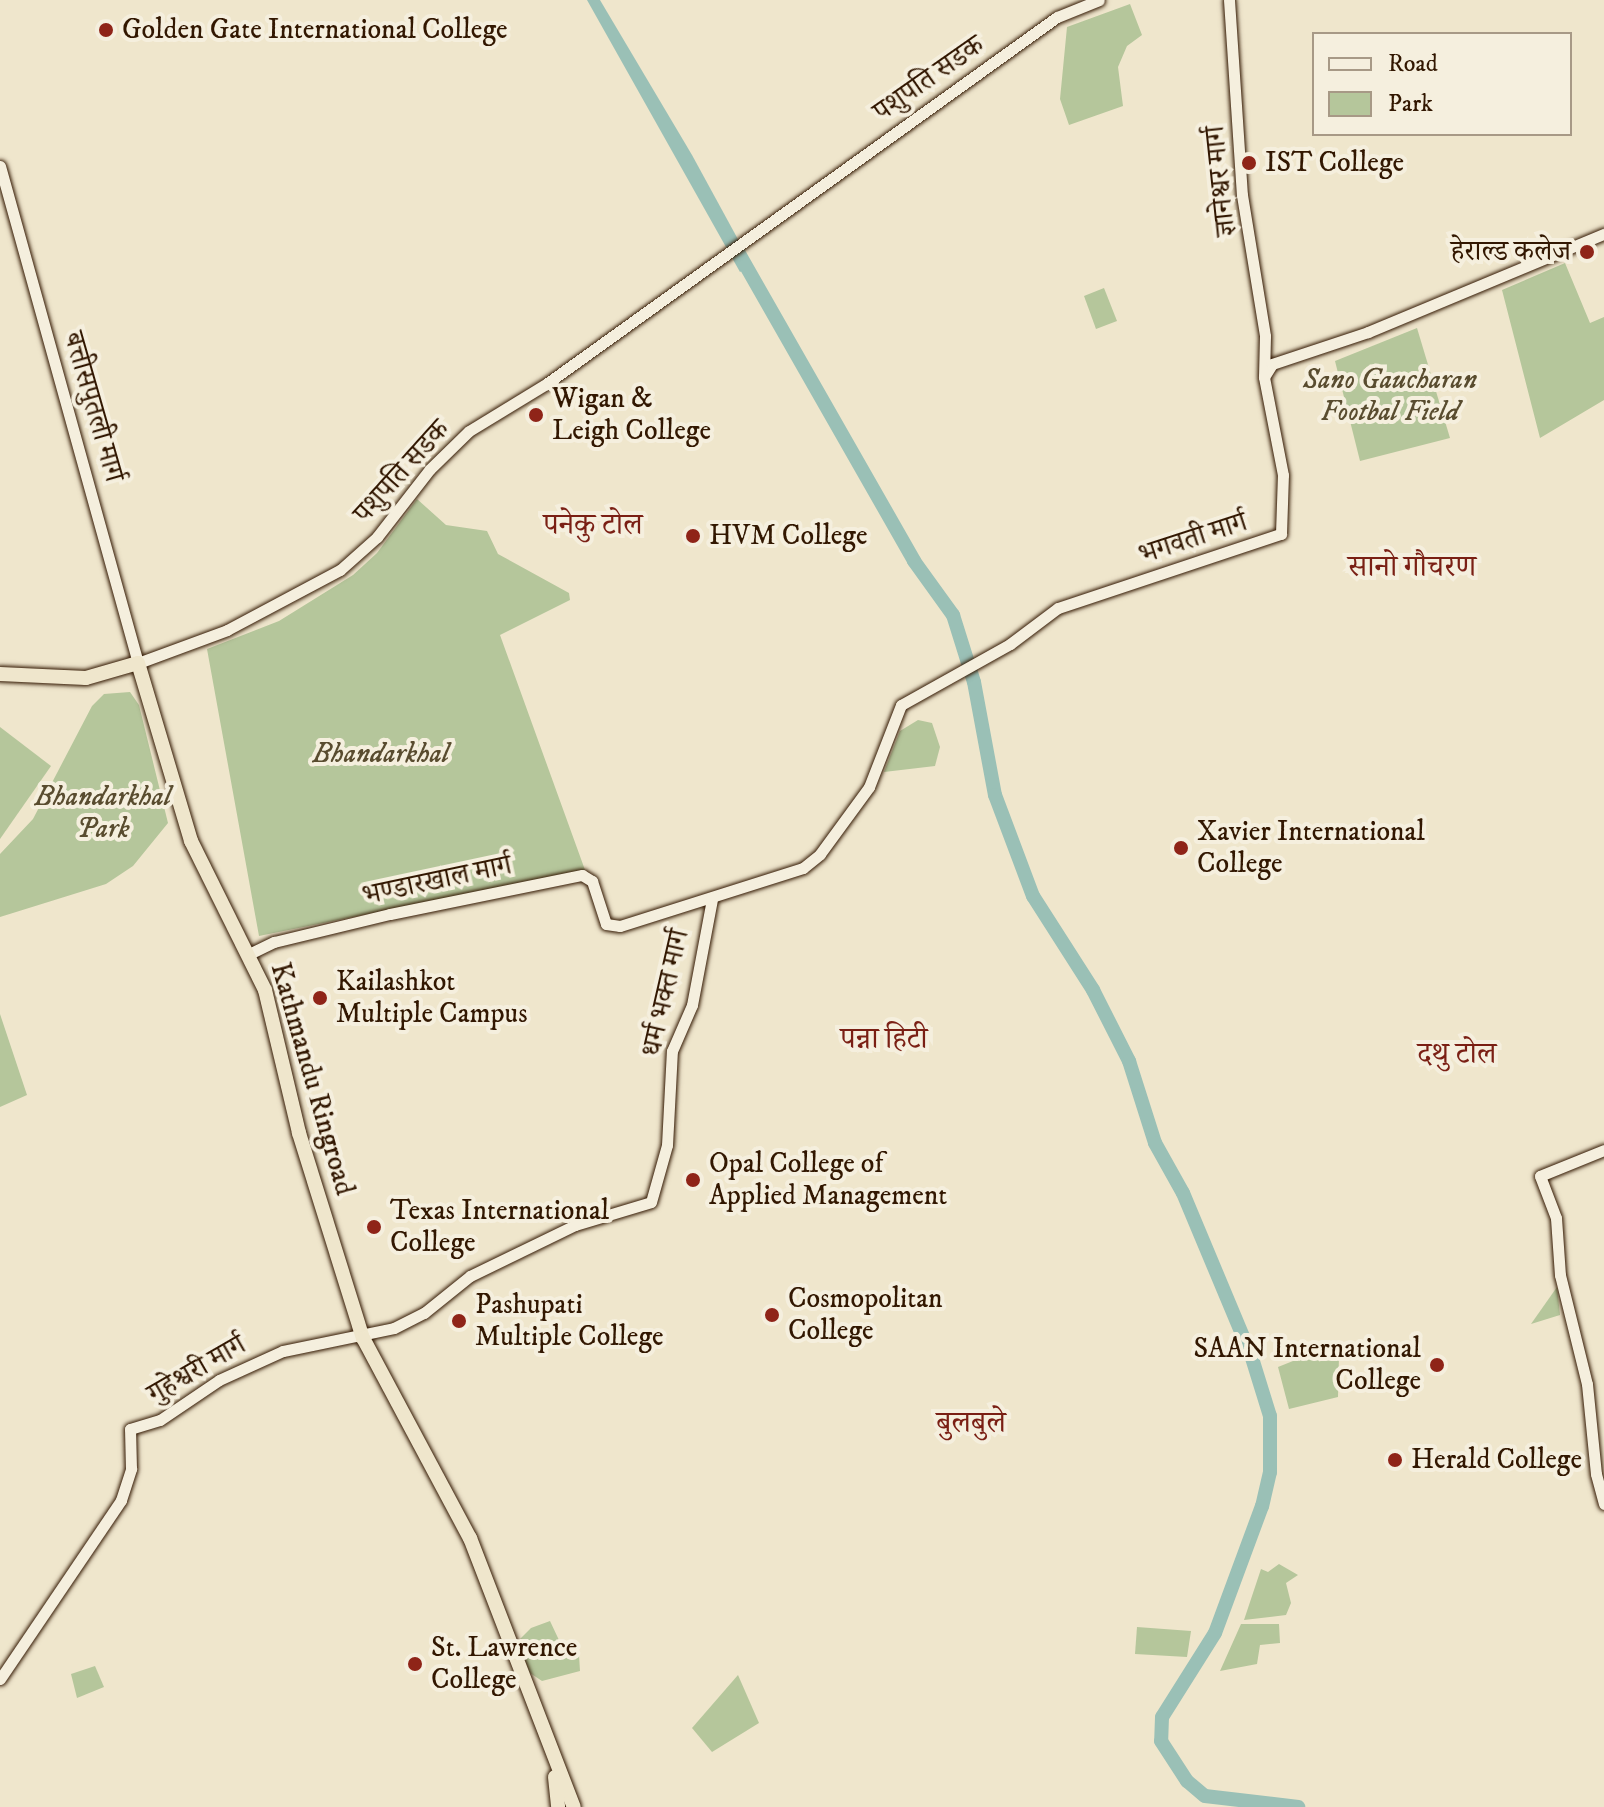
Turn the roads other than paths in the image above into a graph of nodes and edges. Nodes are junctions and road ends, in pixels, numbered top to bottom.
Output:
1 (1099, 0) edge
2 (1229, 0) edge
3 (0, 166) edge
4 (1604, 234) edge
5 (1265, 336) junction
6 (1289, 358) junction
7 (1264, 377) junction
8 (1010, 644) joint
9 (138, 663) junction
10 (0, 674) edge
11 (712, 899) junction
12 (249, 954) junction
13 (1604, 1150) edge
14 (382, 1332) joint
15 (362, 1335) junction
16 (130, 1429) junction
17 (1604, 1504) edge
18 (0, 1679) edge
19 (555, 1769) junction
20 (558, 1807) edge
21 (573, 1807) edge

1 - 9 main road, पशुपति सडक
2 - 5 main road, ज्ञानेश्वर मार्ग
3 - 9 main road, बत्तीसपुतली मार्ग
4 - 6 main road
5 - 6 main road
5 - 7 main road, ज्ञानेश्वर मार्ग
6 - 7 main road
7 - 8 main road, भगवती मार्ग
8 - 11 main road, धर्म भक्त मार्ग
9 - 10 highway
9 - 12 highway, Kathmandu Ringroad
11 - 12 main road, भण्डारखाल मार्ग
11 - 14 main road, धर्म भक्त मार्ग
12 - 15 highway, Kathmandu Ringroad
13 - 17 main road
14 - 15 main road, गुहेश्वरी मार्ग
15 - 16 main road, गुहेश्वरी मार्ग
15 - 16 main road
15 - 19 highway, Kathmandu Ringroad
16 - 18 main road
19 - 20 highway, Kathmandu Ringroad
19 - 21 highway, Kathmandu Ringroad

